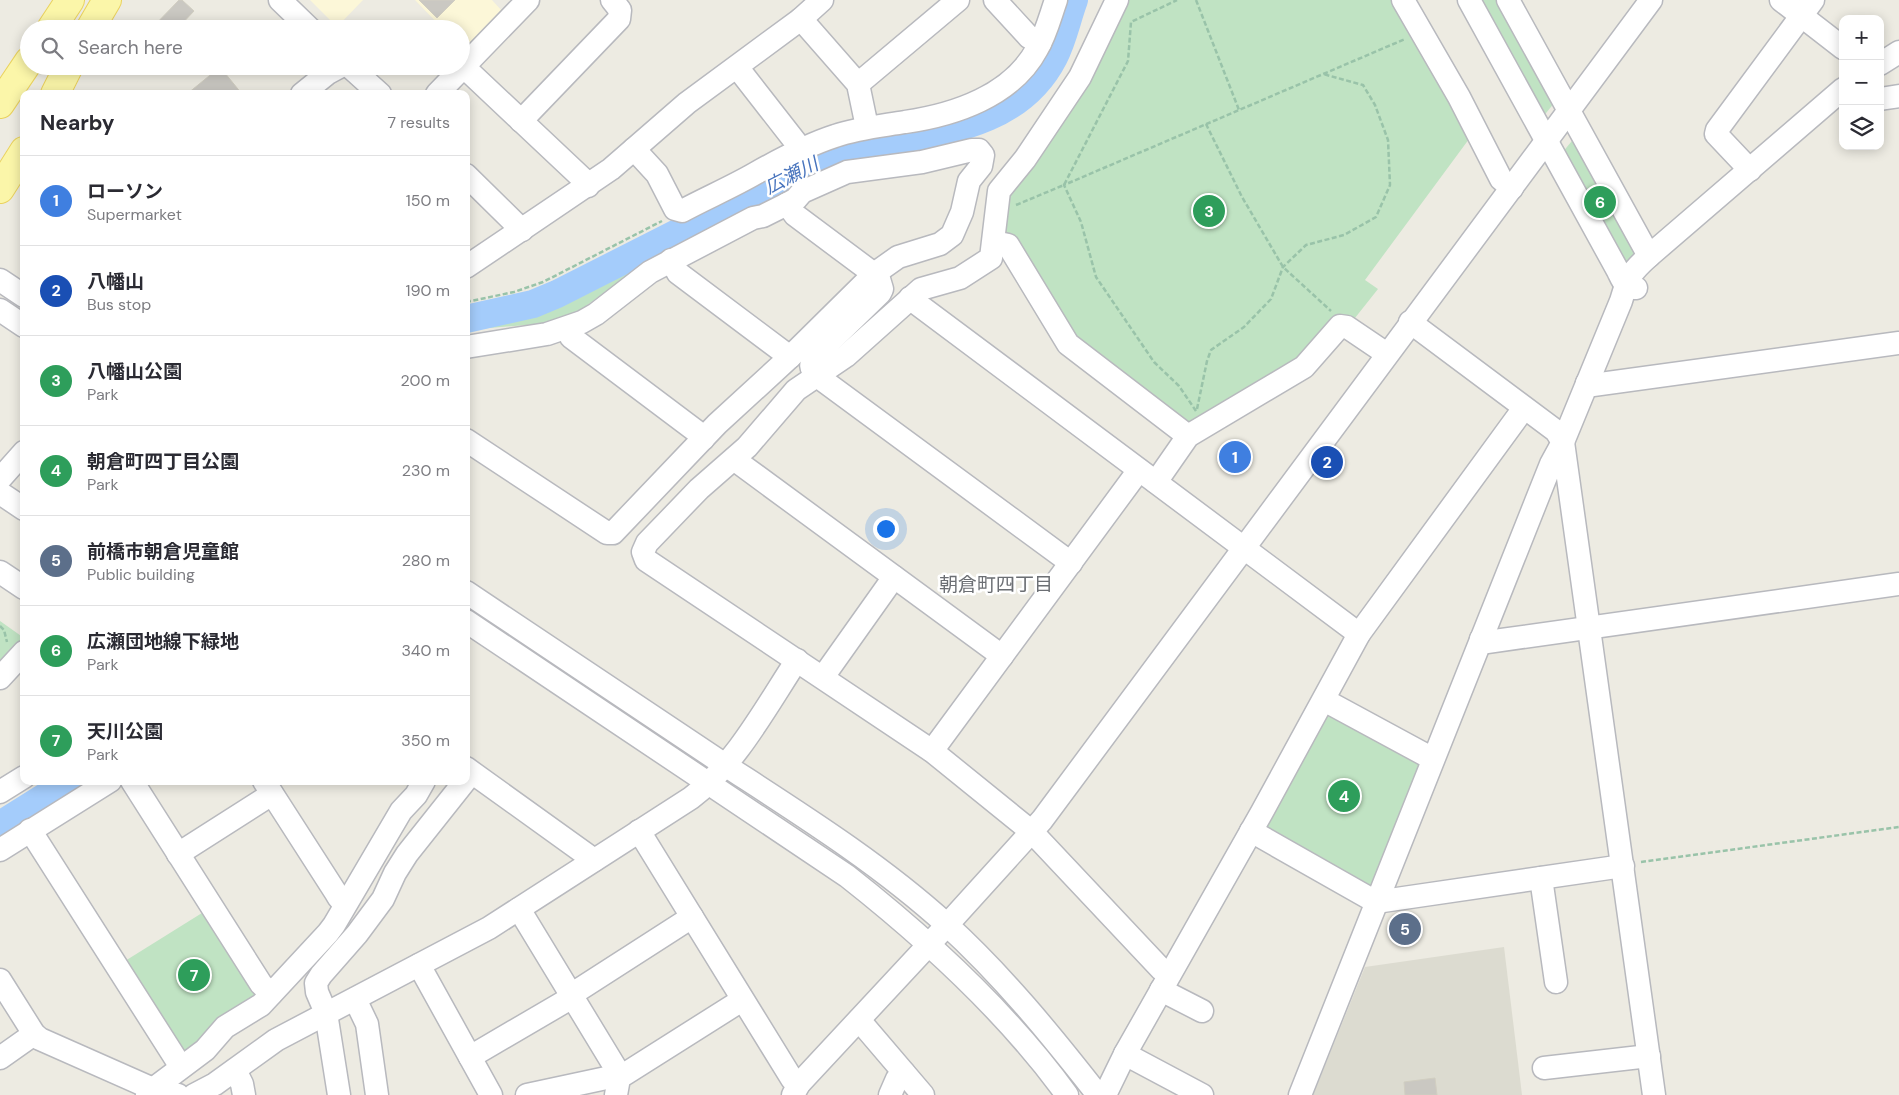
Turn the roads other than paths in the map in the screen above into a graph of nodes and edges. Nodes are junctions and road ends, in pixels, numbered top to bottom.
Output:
1 (70, 0) edge
2 (107, 0) edge
3 (280, 0) edge
4 (528, 0) edge
5 (612, 0) edge
6 (822, 0) edge
7 (958, 0) edge
8 (995, 0) edge
9 (1056, 0) edge
10 (1117, 0) edge
11 (1403, 0) edge
12 (1469, 0) edge
13 (1508, 0) edge
14 (1651, 0) edge
15 (1781, 0) edge
16 (1807, 8) edge
17 (801, 18) junction
18 (57, 20) edge
19 (95, 20) edge
20 (301, 20) edge
21 (1040, 43) junction
22 (1839, 44) edge
23 (1899, 52) edge
24 (470, 61) edge
25 (1884, 61) edge
26 (737, 67) junction
27 (470, 73) edge
28 (20, 74) edge
29 (64, 75) edge
30 (327, 75) edge
31 (359, 75) edge
32 (456, 75) edge
33 (858, 84) junction
34 (57, 90) edge
35 (307, 90) edge
36 (376, 90) edge
37 (441, 90) edge
38 (1899, 96) edge
39 (1884, 98) edge
40 (1839, 99) edge
41 (1839, 100) edge
42 (0, 104) edge
43 (1568, 111) junction
44 (521, 121) junction
45 (867, 127) junction
46 (1546, 140) junction
47 (634, 148) junction
48 (801, 149) junction
49 (20, 157) edge
50 (1750, 170) junction
51 (470, 179) edge
52 (588, 186) junction
53 (1512, 188) junction
54 (0, 189) edge
55 (787, 204) junction
56 (522, 230) junction
57 (994, 242) junction
58 (1649, 256) junction
59 (671, 260) junction
60 (470, 264) edge
61 (874, 274) junction
62 (0, 280) edge
63 (1626, 285) junction
64 (20, 293) edge
65 (910, 298) junction
66 (0, 310) edge
67 (1410, 322) junction
68 (20, 323) edge
69 (568, 328) junction
70 (1899, 342) edge
71 (470, 345) edge
72 (1387, 354) junction
73 (790, 357) junction
74 (817, 376) junction
75 (1587, 383) junction
76 (1524, 408) junction
77 (1188, 436) junction
78 (703, 439) junction
79 (1563, 442) junction
80 (470, 443) edge
81 (20, 456) edge
82 (735, 458) junction
83 (1148, 476) junction
84 (0, 479) edge
85 (0, 493) edge
86 (20, 506) edge
87 (1245, 548) junction
88 (1071, 563) junction
89 (0, 572) edge
90 (894, 577) junction
91 (1899, 584) edge
92 (20, 585) edge
93 (470, 595) edge
94 (470, 624) edge
95 (1589, 628) junction
96 (1359, 634) junction
97 (1481, 639) junction
98 (18, 656) edge
99 (1002, 656) junction
100 (797, 660) junction
101 (0, 678) edge
102 (823, 678) junction
103 (1324, 700) junction
104 (932, 751) junction
105 (1433, 759) junction
106 (726, 765) junction
107 (470, 777) edge
108 (20, 779) edge
109 (708, 783) junction
110 (103, 785) edge
111 (135, 785) edge
112 (422, 785) edge
113 (459, 785) edge
114 (268, 788) edge
115 (0, 791) edge
116 (30, 830) junction
117 (1251, 831) junction
118 (639, 832) junction
119 (1032, 832) junction
120 (0, 850) edge
121 (178, 854) junction
122 (594, 860) junction
123 (1622, 866) junction
124 (1542, 878) junction
125 (347, 902) junction
126 (1376, 902) junction
127 (520, 909) junction
128 (692, 917) junction
129 (948, 925) junction
130 (930, 944) junction
131 (419, 965) junction
132 (0, 980) edge
133 (1165, 982) junction
134 (1556, 982) dead end
135 (271, 994) junction
136 (572, 995) junction
137 (355, 999) junction
138 (742, 1000) junction
139 (1202, 1010) dead end
140 (326, 1013) junction
141 (859, 1020) junction
142 (34, 1034) junction
143 (1125, 1054) junction
144 (470, 1056) junction
145 (1649, 1056) junction
146 (0, 1058) edge
147 (181, 1067) junction
148 (1544, 1068) dead end
149 (234, 1070) junction
150 (904, 1073) junction
151 (617, 1085) edge
152 (796, 1090) edge
153 (150, 1092) edge
154 (178, 1095) edge
155 (194, 1095) edge
156 (244, 1095) edge
157 (339, 1095) edge
158 (377, 1095) edge
159 (491, 1095) edge
160 (527, 1095) edge
161 (890, 1095) edge
162 (923, 1095) edge
163 (1067, 1095) edge
164 (1098, 1095) edge
165 (1105, 1095) edge
166 (1202, 1095) edge
167 (1300, 1095) edge
168 (1654, 1095) edge

1 - 18 main road
2 - 19 main road
3 - 20 street
4 - 24 street
5 - 44 street
6 - 17 street
7 - 33 street
8 - 21 street
9 - 21 street
10 - 57 street
11 - 53 street
12 - 46 street
13 - 43 street
14 - 43 street
15 - 16 street
16 - 22 street
16 - 50 street
17 - 26 street
17 - 33 street
21 - 45 street
23 - 25 street
26 - 47 street
26 - 48 street
27 - 44 street
28 - 42 main road
29 - 34 main road
30 - 35 street
31 - 36 street
32 - 37 street
33 - 45 street
38 - 39 street
40 - 50 street
41 - 63 street
43 - 46 street
43 - 58 street
44 - 52 street
45 - 48 street
46 - 53 street
46 - 63 street
47 - 48 street
47 - 52 street
49 - 54 main road
50 - 58 street
51 - 56 street
52 - 56 street
53 - 67 street
55 - 59 street
55 - 61 street
55 - 61 street
56 - 60 street
57 - 65 street
57 - 77 street
58 - 63 street
59 - 69 street
59 - 73 street
61 - 73 street
61 - 74 street
62 - 64 street
63 - 75 street
65 - 74 street
65 - 83 street
66 - 68 street
67 - 72 street
67 - 76 street
69 - 71 street
69 - 78 street
70 - 75 street
72 - 77 street
72 - 87 street
73 - 78 street
74 - 82 street
74 - 88 street
75 - 79 street
76 - 79 street
76 - 96 street
77 - 83 street
78 - 80 street
79 - 95 street
79 - 97 street
81 - 84 street
82 - 90 street
82 - 100 street
83 - 87 street
83 - 88 street
85 - 86 street
87 - 96 street
87 - 119 street
88 - 99 street
89 - 92 street
90 - 99 street
90 - 102 street
91 - 95 street
93 - 106 street
94 - 109 street
95 - 97 street
95 - 123 street
96 - 103 street
97 - 105 street
98 - 101 street
99 - 104 street
100 - 102 street
100 - 106 street
102 - 104 street
103 - 105 street
103 - 117 street
104 - 119 street
105 - 126 street
106 - 109 street
106 - 129 street
107 - 122 street
108 - 115 street
109 - 118 street
109 - 130 street
110 - 116 street
111 - 121 street
112 - 125 street
113 - 140 street
114 - 121 street
114 - 125 street
116 - 120 street
116 - 147 street
117 - 126 street
117 - 133 street
118 - 122 street
118 - 128 street
119 - 129 street
119 - 133 street
121 - 135 street
122 - 127 street
123 - 124 street
123 - 145 street
124 - 126 street
124 - 134 street
125 - 135 street
126 - 167 street
127 - 131 street
127 - 136 street
128 - 136 street
128 - 138 street
129 - 130 street
129 - 164 street
130 - 141 street
130 - 163 street
131 - 137 street
131 - 144 street
132 - 142 street
133 - 139 street
133 - 143 street
135 - 147 street
136 - 144 street
136 - 151 street
137 - 140 street
137 - 158 street
138 - 151 street
138 - 152 street
140 - 149 street
140 - 157 street
141 - 150 street
141 - 152 street
142 - 146 street
142 - 153 street
143 - 165 street
143 - 166 street
144 - 159 street
145 - 148 street
145 - 168 street
147 - 153 street
149 - 155 street
149 - 156 street
150 - 161 street
150 - 162 street
151 - 160 street
153 - 154 street

